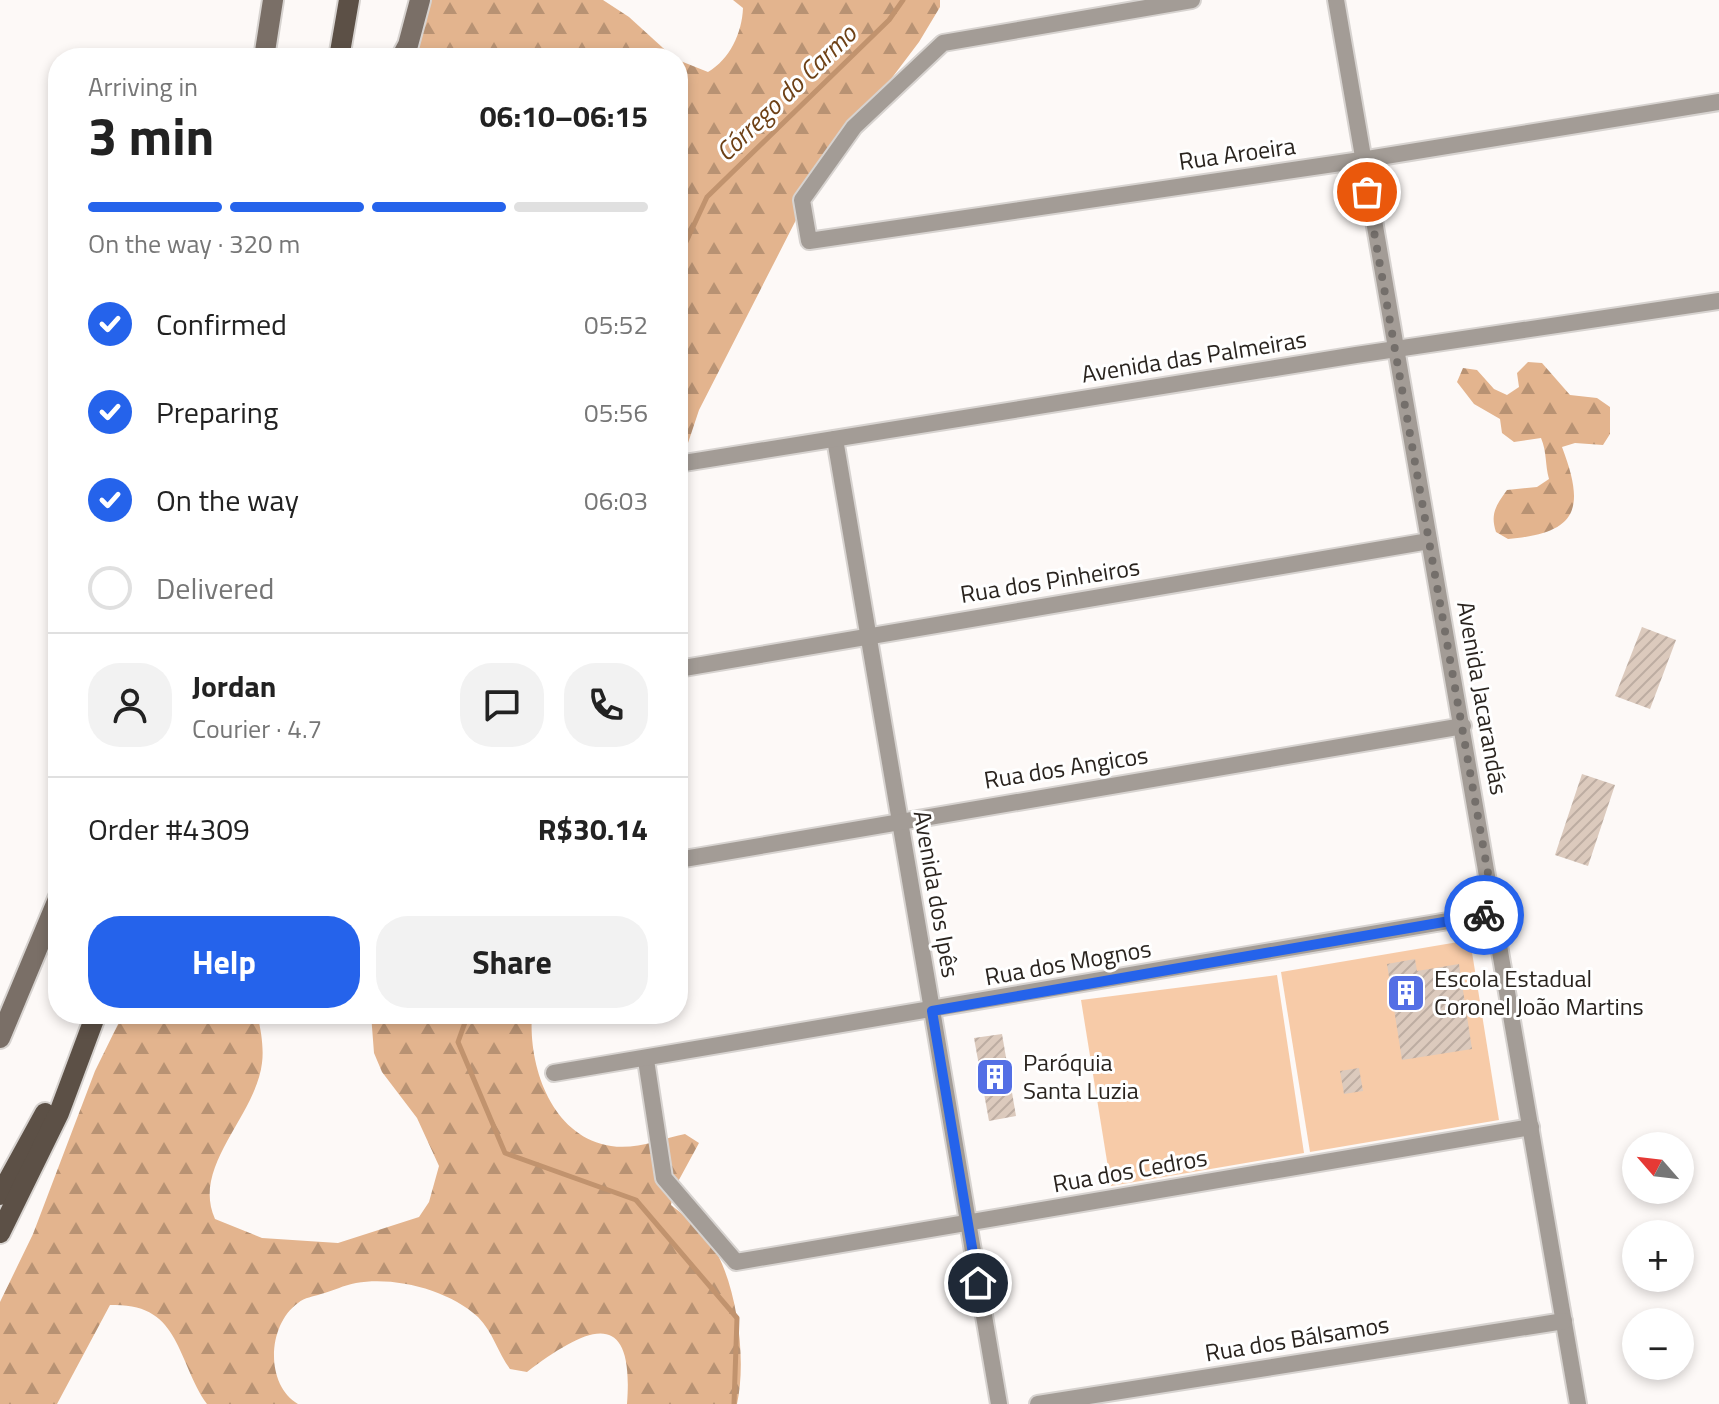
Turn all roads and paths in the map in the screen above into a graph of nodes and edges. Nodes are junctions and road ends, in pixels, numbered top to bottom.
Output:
1 (273, 0) edge
2 (349, 0) edge
3 (420, 0) edge
4 (1192, 0) edge
5 (1336, 0) edge
6 (266, 48) edge
7 (341, 48) edge
8 (406, 48) edge
9 (1719, 102) edge
10 (1361, 160) junction
11 (1719, 301) edge
12 (1394, 349) junction
13 (835, 439) junction
14 (688, 462) edge
15 (1429, 541) junction
16 (868, 635) junction
17 (688, 667) edge
18 (1463, 726) junction
19 (900, 820) junction
20 (688, 858) edge
21 (1495, 913) junction
22 (48, 923) edge
23 (932, 1011) junction
24 (92, 1024) edge
25 (87, 1035) junction
26 (0, 1038) edge
27 (646, 1060) junction
28 (554, 1073) dead end
29 (1531, 1127) junction
30 (0, 1195) edge
31 (968, 1222) junction
32 (0, 1233) edge
33 (1564, 1321) junction
34 (999, 1404) edge
35 (1038, 1404) edge
36 (1578, 1404) edge

1 - 6 street
2 - 7 main road
3 - 8 street
4 - 10 street, Rua Aroeira
5 - 10 street, Avenida Jacarandás
9 - 10 street, Rua Aroeira
10 - 12 street, Avenida Jacarandás
11 - 12 street, Avenida das Palmeiras
12 - 13 street, Avenida das Palmeiras
12 - 15 street, Avenida Jacarandás
13 - 14 street, Avenida das Palmeiras
13 - 16 street, Avenida dos Ipês
15 - 16 street, Rua dos Pinheiros
15 - 18 street, Avenida Jacarandás
16 - 17 street, Rua dos Pinheiros
16 - 19 street, Avenida dos Ipês
18 - 19 street, Rua dos Angicos
18 - 21 street, Avenida Jacarandás
19 - 20 street, Rua dos Angicos
19 - 23 street, Avenida dos Ipês
21 - 23 street, Rua dos Mognos
21 - 29 street, Avenida Jacarandás
22 - 26 street
23 - 27 street, Rua dos Mognos
23 - 31 street, Avenida dos Ipês
24 - 25 main road
25 - 30 main road
25 - 32 main road
27 - 28 street, Rua dos Mognos
27 - 31 street, Rua dos Cedros
29 - 31 street, Rua dos Cedros
29 - 33 street, Avenida Jacarandás
31 - 34 street, Avenida dos Ipês
33 - 35 street, Rua dos Bálsamos
33 - 36 street, Avenida Jacarandás

